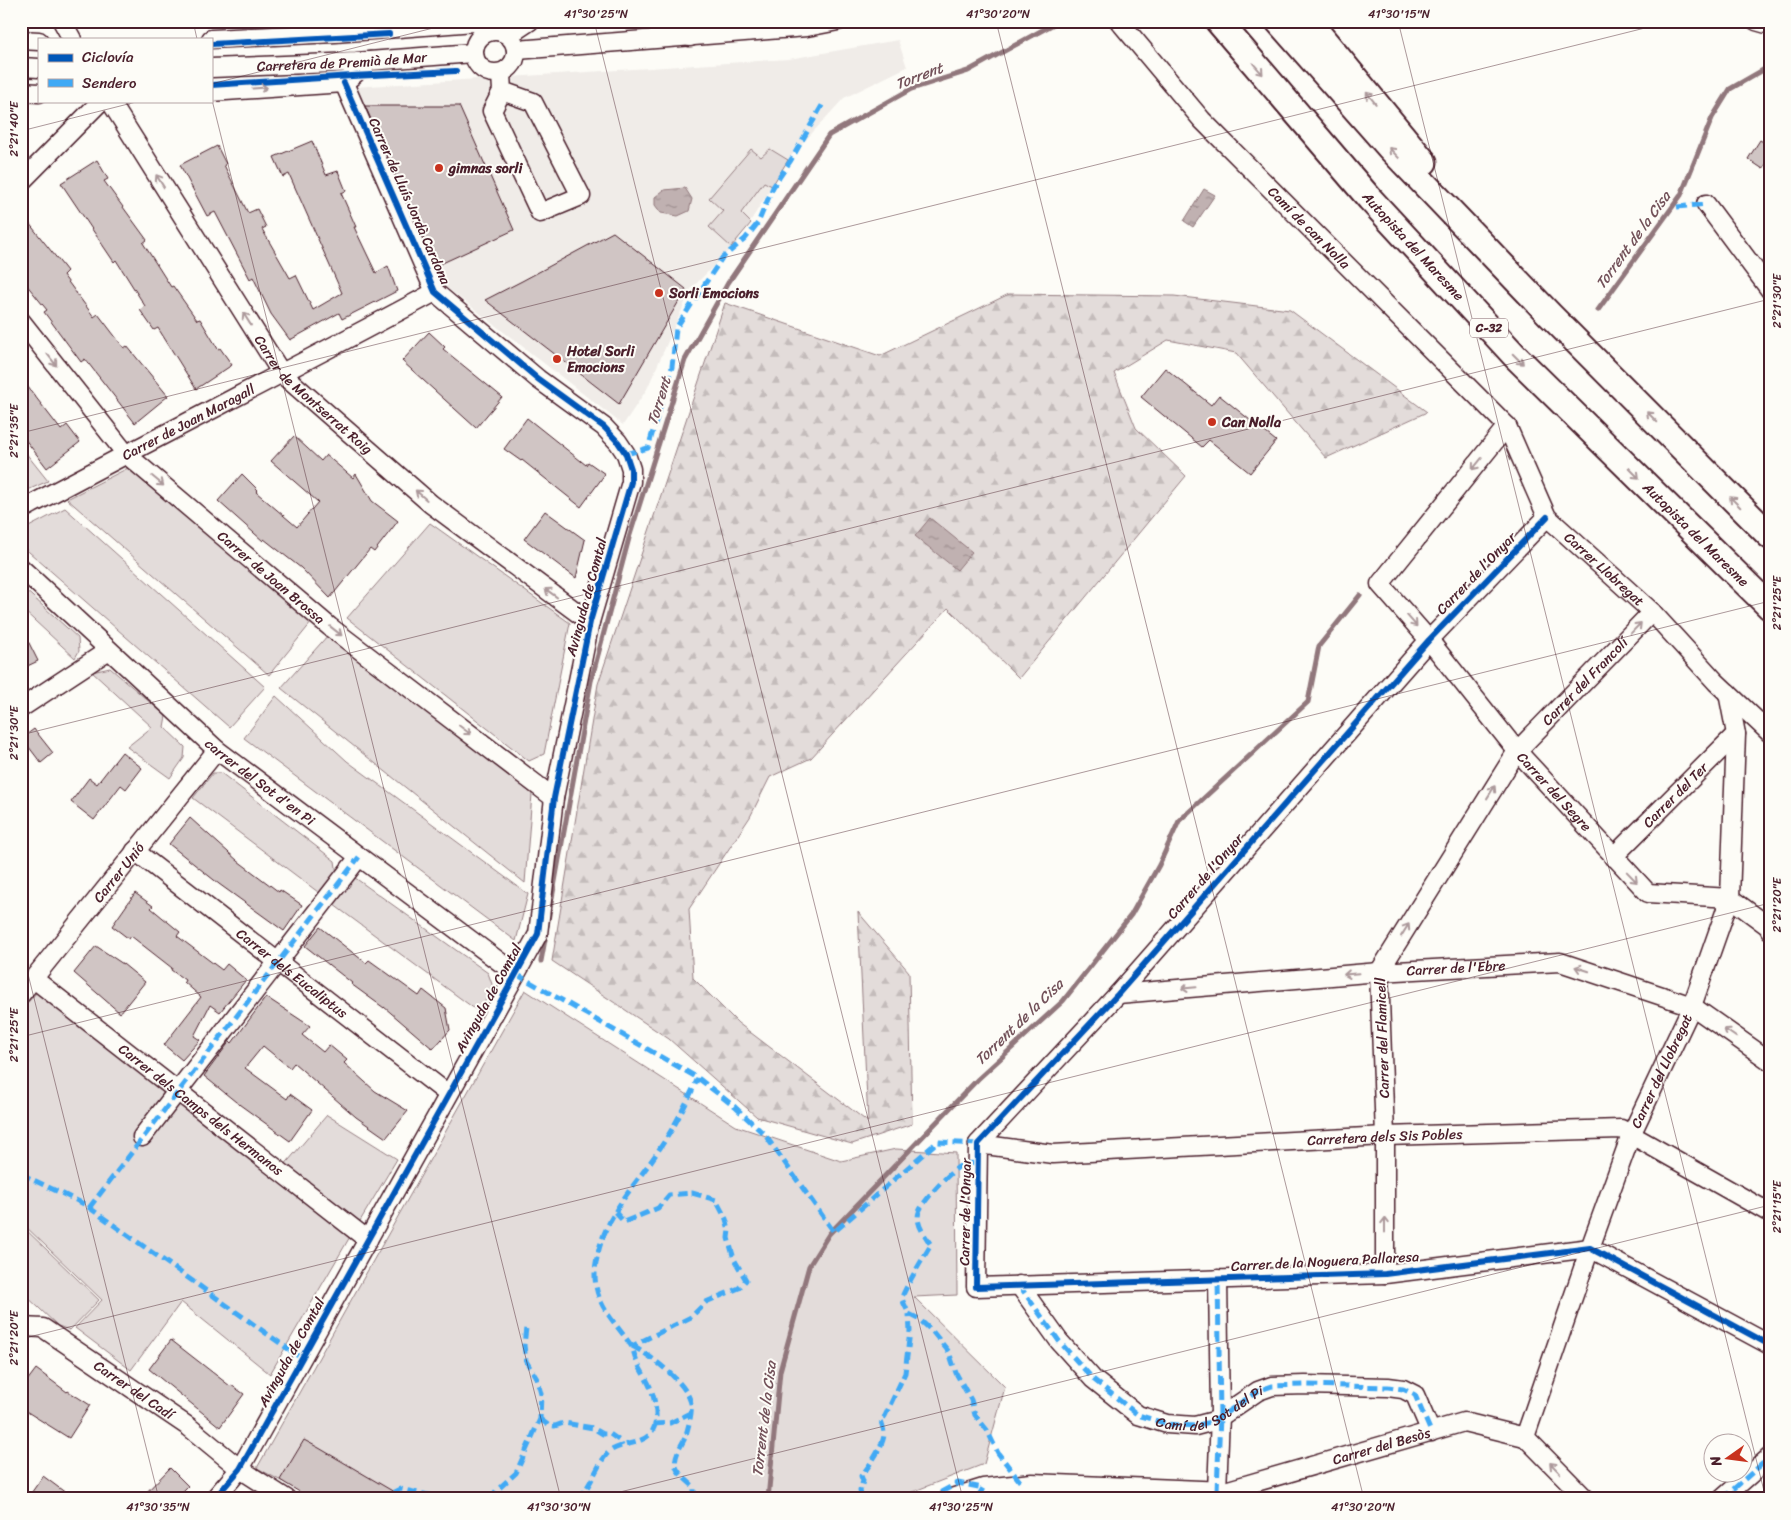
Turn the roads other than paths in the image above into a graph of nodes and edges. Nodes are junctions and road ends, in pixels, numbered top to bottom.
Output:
1 (62, 21) edge
2 (530, 21) edge
3 (838, 21) edge
4 (1119, 21) edge
5 (1278, 21) edge
6 (1308, 21) edge
7 (1756, 21) edge
8 (1220, 25) edge
9 (1770, 25) edge
10 (331, 27) edge
11 (484, 29) edge
12 (686, 29) edge
13 (507, 34) junction
14 (71, 38) edge
15 (212, 39) edge
16 (21, 40) edge
17 (38, 41) edge
18 (517, 50) junction
19 (474, 54) junction
20 (370, 61) junction
21 (21, 67) edge
22 (38, 68) edge
23 (212, 68) edge
24 (502, 82) junction
25 (344, 83) junction
26 (21, 92) edge
27 (212, 92) edge
28 (38, 93) edge
29 (100, 102) edge
30 (111, 102) edge
31 (21, 182) edge
32 (1706, 204) dead end
33 (1770, 290) edge
34 (435, 292) junction
35 (1550, 315) junction
36 (21, 321) edge
37 (282, 374) junction
38 (1507, 426) junction
39 (126, 454) junction
40 (626, 454) joint
41 (21, 510) edge
42 (1547, 517) junction
43 (1770, 536) edge
44 (21, 568) edge
45 (1770, 607) edge
46 (1652, 612) junction
47 (590, 622) junction
48 (1429, 640) junction
49 (109, 650) junction
50 (1728, 693) junction
51 (21, 708) edge
52 (1770, 733) edge
53 (1736, 734) junction
54 (217, 750) junction
55 (1517, 751) junction
56 (554, 798) junction
57 (136, 851) junction
58 (359, 857) junction
59 (1614, 857) junction
60 (1730, 898) junction
61 (1770, 930) edge
62 (278, 962) junction
63 (1379, 972) junction
64 (516, 974) junction
65 (34, 979) junction
66 (21, 994) edge
67 (1118, 994) junction
68 (1692, 1006) junction
69 (1770, 1061) edge
70 (178, 1091) junction
71 (448, 1094) junction
72 (1631, 1135) junction
73 (1385, 1136) junction
74 (142, 1137) dead end
75 (978, 1144) junction
76 (1770, 1213) edge
77 (368, 1240) junction
78 (1590, 1248) junction
79 (1385, 1274) junction
80 (1218, 1279) junction
81 (1019, 1286) junction
82 (976, 1287) joint
83 (21, 1327) edge
84 (1770, 1345) edge
85 (1220, 1416) junction
86 (1431, 1432) junction
87 (1525, 1437) junction
88 (1770, 1458) edge
89 (240, 1469) junction
90 (1217, 1490) junction
91 (1238, 1493) edge
92 (214, 1499) edge
93 (287, 1499) edge
94 (948, 1499) edge
95 (1586, 1499) edge
96 (1722, 1499) edge

1 - 14 street
2 - 13 street
3 - 12 street
4 - 38 street, Camí de can Nolla
35 -> 5 highway
35 -> 6 highway
7 - 9 street
8 -> 45 highway, Autopista del Maresme / C-32
10 - 11 street
10 - 15 street
11 - 13 street
11 - 19 street
12 - 18 street
13 - 18 street
16 - 17 street
18 - 24 street
19 - 20 street, Carretera de Premià de Mar
19 - 24 street
20 - 23 street, Carretera de Premià de Mar
20 - 25 street
21 - 22 street
24 - 24 street
27 -> 25 street
25 - 34 street, Carrer de Lluís Jordà Cardona
26 - 28 street
29 - 31 street
37 -> 30 street, Carrer de Montserrat Roig
32 - 33 street
34 - 37 street, Carrer de Joan Maragall
34 - 40 street, Carrer de Lluís Jordà Cardona
43 -> 35 highway
36 -> 39 street, Carrer de Joan Brossa
37 - 39 street, Carrer de Joan Maragall
47 -> 37 street, Carrer de Montserrat Roig
38 - 42 street, Carrer Llobregat
38 -> 48 street, Carrer del Segre
39 - 41 street, Carrer de Joan Maragall
39 -> 56 street, Carrer de Joan Brossa
40 - 47 street, Avinguda de Comtal
42 - 46 street, Carrer Llobregat
42 - 48 street, Carrer de l'Onyar
44 - 49 street, carrer del Sot d'en Pi
46 - 50 street, Carrer Llobregat
55 -> 46 street, Carrer del Francolí
47 - 56 street, Avinguda de Comtal
48 - 55 street, Carrer del Segre
48 - 67 street, Carrer de l'Onyar
49 - 51 street
49 - 54 street, carrer del Sot d'en Pi
50 - 52 street, Carrer Llobregat
50 - 53 street, Carrer del Llobregat
53 - 59 street, Carrer del Ter
53 - 60 street, Carrer del Llobregat
54 - 57 street, Carrer Unió
54 - 58 street, carrer del Sot d'en Pi
55 - 59 street, Carrer del Segre
63 -> 55 street, Carrer del Flamicell
56 - 64 street, Avinguda de Comtal
57 - 62 street, Carrer dels Eucaliptus
57 - 65 street, Carrer Unió
58 - 62 street
58 - 64 street, carrer del Sot d'en Pi
59 -> 60 street, Carrer del Segre
60 - 61 street
60 - 68 street, Carrer del Llobregat
62 - 70 street
62 - 71 street, Carrer dels Eucaliptus
63 -> 67 street, Carrer de l'Ebre
68 -> 63 street, Carrer de l'Ebre
63 - 73 street, Carrer del Flamicell
64 - 71 street, Avinguda de Comtal
65 - 66 street, Carrer Unió
65 - 70 street, Carrer dels Camps dels Hermanos
67 - 75 street, Carrer de l'Onyar
69 -> 68 street, Carrer de l'Ebre
68 - 72 street, Carrer del Llobregat
70 - 74 street
70 - 77 street, Carrer dels Camps dels Hermanos
71 - 77 street, Avinguda de Comtal
72 - 73 street, Carretera dels Sis Pobles
72 - 76 street, Carretera dels Sis Pobles
72 - 78 street, Carrer del Llobregat
73 - 75 street, Carretera dels Sis Pobles
79 -> 73 street, Carrer del Flamicell
75 - 82 street, Carrer de l'Onyar
77 - 89 street, Avinguda de Comtal
78 - 79 street, Carrer de la Noguera Pallaresa
78 - 84 street
78 - 87 street, Carrer del Llobregat
79 - 80 street, Carrer de la Noguera Pallaresa
80 - 81 street, Carrer de la Noguera Pallaresa
80 - 85 street
81 - 82 street, Carrer de la Noguera Pallaresa
81 - 85 street, Camí del Sot del Pi
83 - 89 street, Carrer del Cadí
85 - 86 street, Camí del Sot del Pi
85 - 90 street
86 - 87 street, Carrer del Besòs
86 - 91 street, Carrer del Besòs
95 -> 87 street
88 - 96 street
89 - 92 street, Avinguda de Comtal
89 - 93 street, Carrer del Cadí
90 - 91 street, Carrer del Besòs
90 - 94 street, Carrer del Besòs

